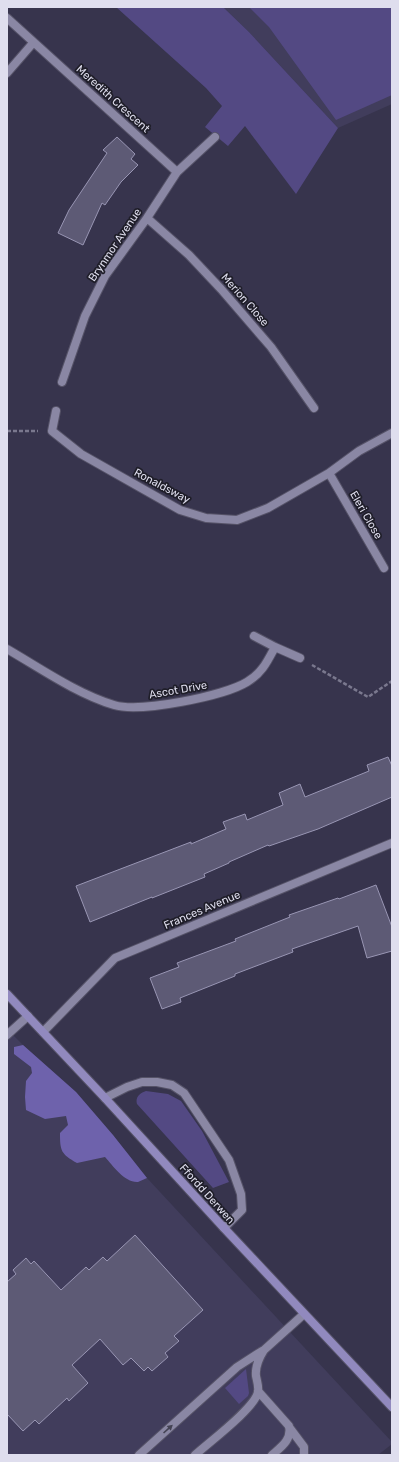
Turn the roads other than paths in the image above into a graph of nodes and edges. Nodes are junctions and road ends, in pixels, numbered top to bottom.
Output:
1 (7, 18) edge
2 (33, 43) junction
3 (7, 73) edge
4 (215, 137) dead end
5 (177, 172) junction
6 (147, 218) junction
7 (62, 382) dead end
8 (314, 408) dead end
9 (56, 411) dead end
10 (392, 433) edge
11 (329, 473) junction
12 (384, 568) dead end
13 (254, 636) dead end
14 (275, 647) junction
15 (7, 649) edge
16 (300, 658) road end
17 (392, 843) edge
18 (7, 994) edge
19 (28, 1016) junction
20 (43, 1032) junction
21 (7, 1035) edge
22 (105, 1098) junction
23 (224, 1228) junction
24 (304, 1314) junction
25 (264, 1350) junction
26 (258, 1391) junction
27 (392, 1407) edge
28 (289, 1426) junction
29 (140, 1455) edge
30 (195, 1455) edge
31 (272, 1455) edge
32 (304, 1455) edge

1 - 2 street, Meredith Crescent
2 - 3 street
2 - 5 street, Meredith Crescent
4 - 5 street, Brynmor Avenue
5 - 6 street, Brynmor Avenue
6 - 7 street, Brynmor Avenue
6 - 8 street, Merion Close
9 - 11 street, Ronaldsway
10 - 11 street, Ronaldsway
11 - 12 street, Eleri Close
13 - 14 street
14 - 15 street, Ascot Drive
14 - 16 street
17 - 20 street, Frances Avenue
18 - 19 street, Ffordd Derwen
19 - 20 street, Ffordd Derwen
19 - 21 street
20 - 22 street, Ffordd Derwen
22 - 23 street, Ffordd Derwen
22 - 23 street
23 - 24 street, Ffordd Derwen
24 - 25 street
24 - 27 street, Ffordd Derwen
25 - 26 street
29 -> 25 street
26 - 28 street
26 - 30 street
28 - 31 street
28 - 32 street

